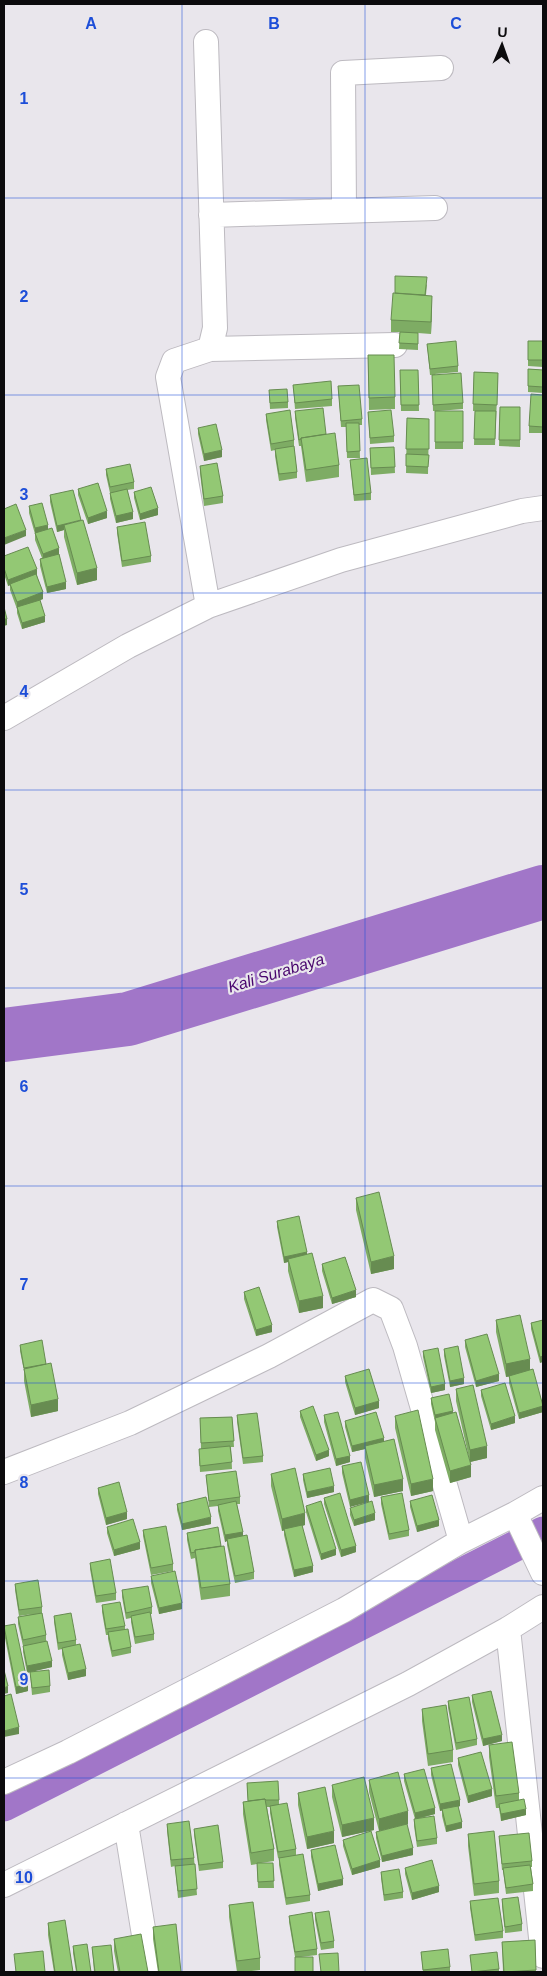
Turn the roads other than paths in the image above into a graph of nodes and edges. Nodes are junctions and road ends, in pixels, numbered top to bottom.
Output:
1 (206, 42) dead end
2 (441, 68) dead end
3 (435, 208) dead end
4 (344, 210) junction
5 (211, 215) junction
6 (396, 345) dead end
7 (210, 349) junction
8 (543, 508) edge
9 (208, 606) junction
10 (4, 718) edge
11 (4, 1472) edge
12 (543, 1498) edge
13 (520, 1522) junction
14 (461, 1541) junction
15 (543, 1573) edge
16 (543, 1608) edge
17 (508, 1629) junction
18 (4, 1782) edge
19 (126, 1824) junction
20 (4, 1885) edge
21 (543, 1956) edge
22 (150, 1972) edge

1 - 5 street
2 - 4 street
3 - 4 street
4 - 5 street
5 - 7 street
6 - 7 street
7 - 9 street
8 - 9 street
9 - 10 street
11 - 14 street
12 - 13 street
13 - 14 street
13 - 15 street
14 - 18 street
16 - 17 street
17 - 19 street
17 - 21 street
19 - 20 street
19 - 22 street

